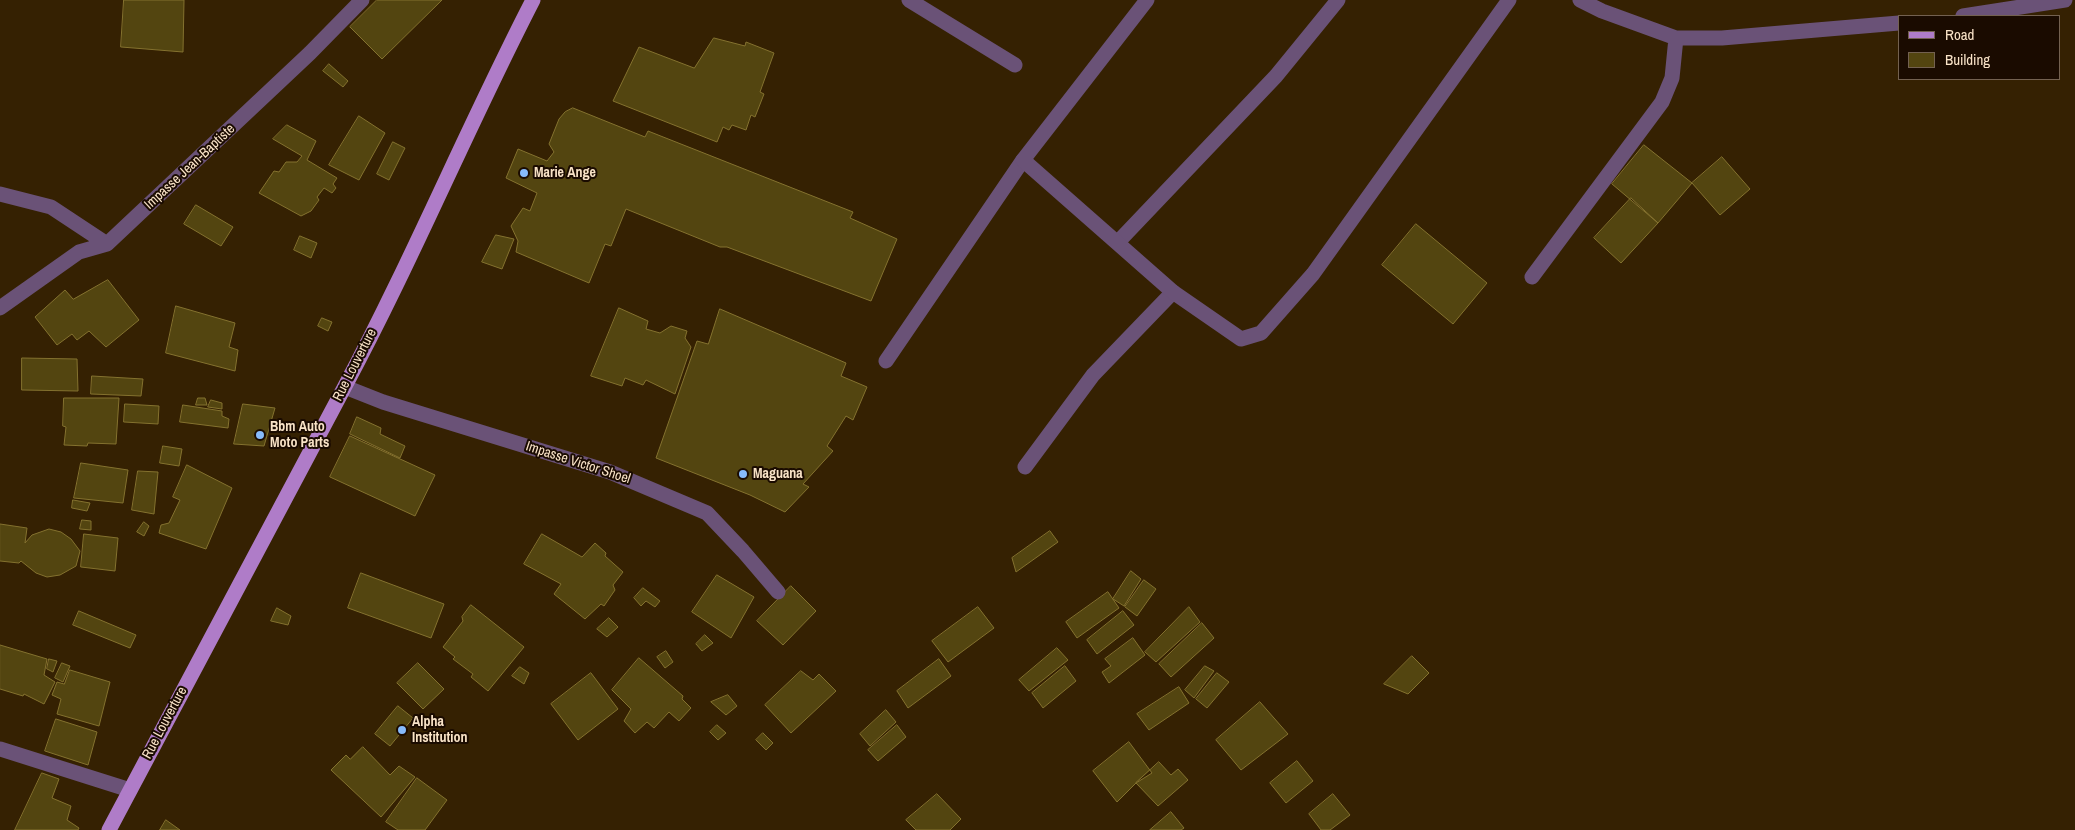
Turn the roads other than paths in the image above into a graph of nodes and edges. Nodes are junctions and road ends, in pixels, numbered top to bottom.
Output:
1 (362, 0) edge
2 (533, 0) edge
3 (908, 0) edge
4 (1147, 0) edge
5 (1338, 0) edge
6 (1510, 0) edge
7 (1580, 0) edge
8 (2065, 0) edge
9 (1969, 15) edge
10 (1898, 23) edge
11 (1676, 38) junction
12 (1015, 66) dead end
13 (1023, 160) junction
14 (0, 194) edge
15 (1118, 242) junction
16 (107, 244) junction
17 (1532, 276) dead end
18 (1173, 292) junction
19 (0, 308) edge
20 (886, 360) dead end
21 (344, 388) junction
22 (1025, 467) dead end
23 (778, 592) dead end
24 (0, 749) edge
25 (130, 790) junction
26 (109, 830) edge

1 - 16 street, Impasse Jean-Baptiste
2 - 21 main road, Rue Louverture
3 - 12 street
4 - 13 street
5 - 15 street
6 - 18 street
7 - 11 street
8 - 9 street
10 - 11 street
11 - 17 street
13 - 15 street
13 - 20 street
14 - 16 street
15 - 18 street
16 - 19 street, Impasse Jean-Baptiste
18 - 22 street
21 - 23 street, Impasse Victor Shoel
21 - 25 main road, Rue Louverture
24 - 25 street
25 - 26 main road, Rue Louverture

